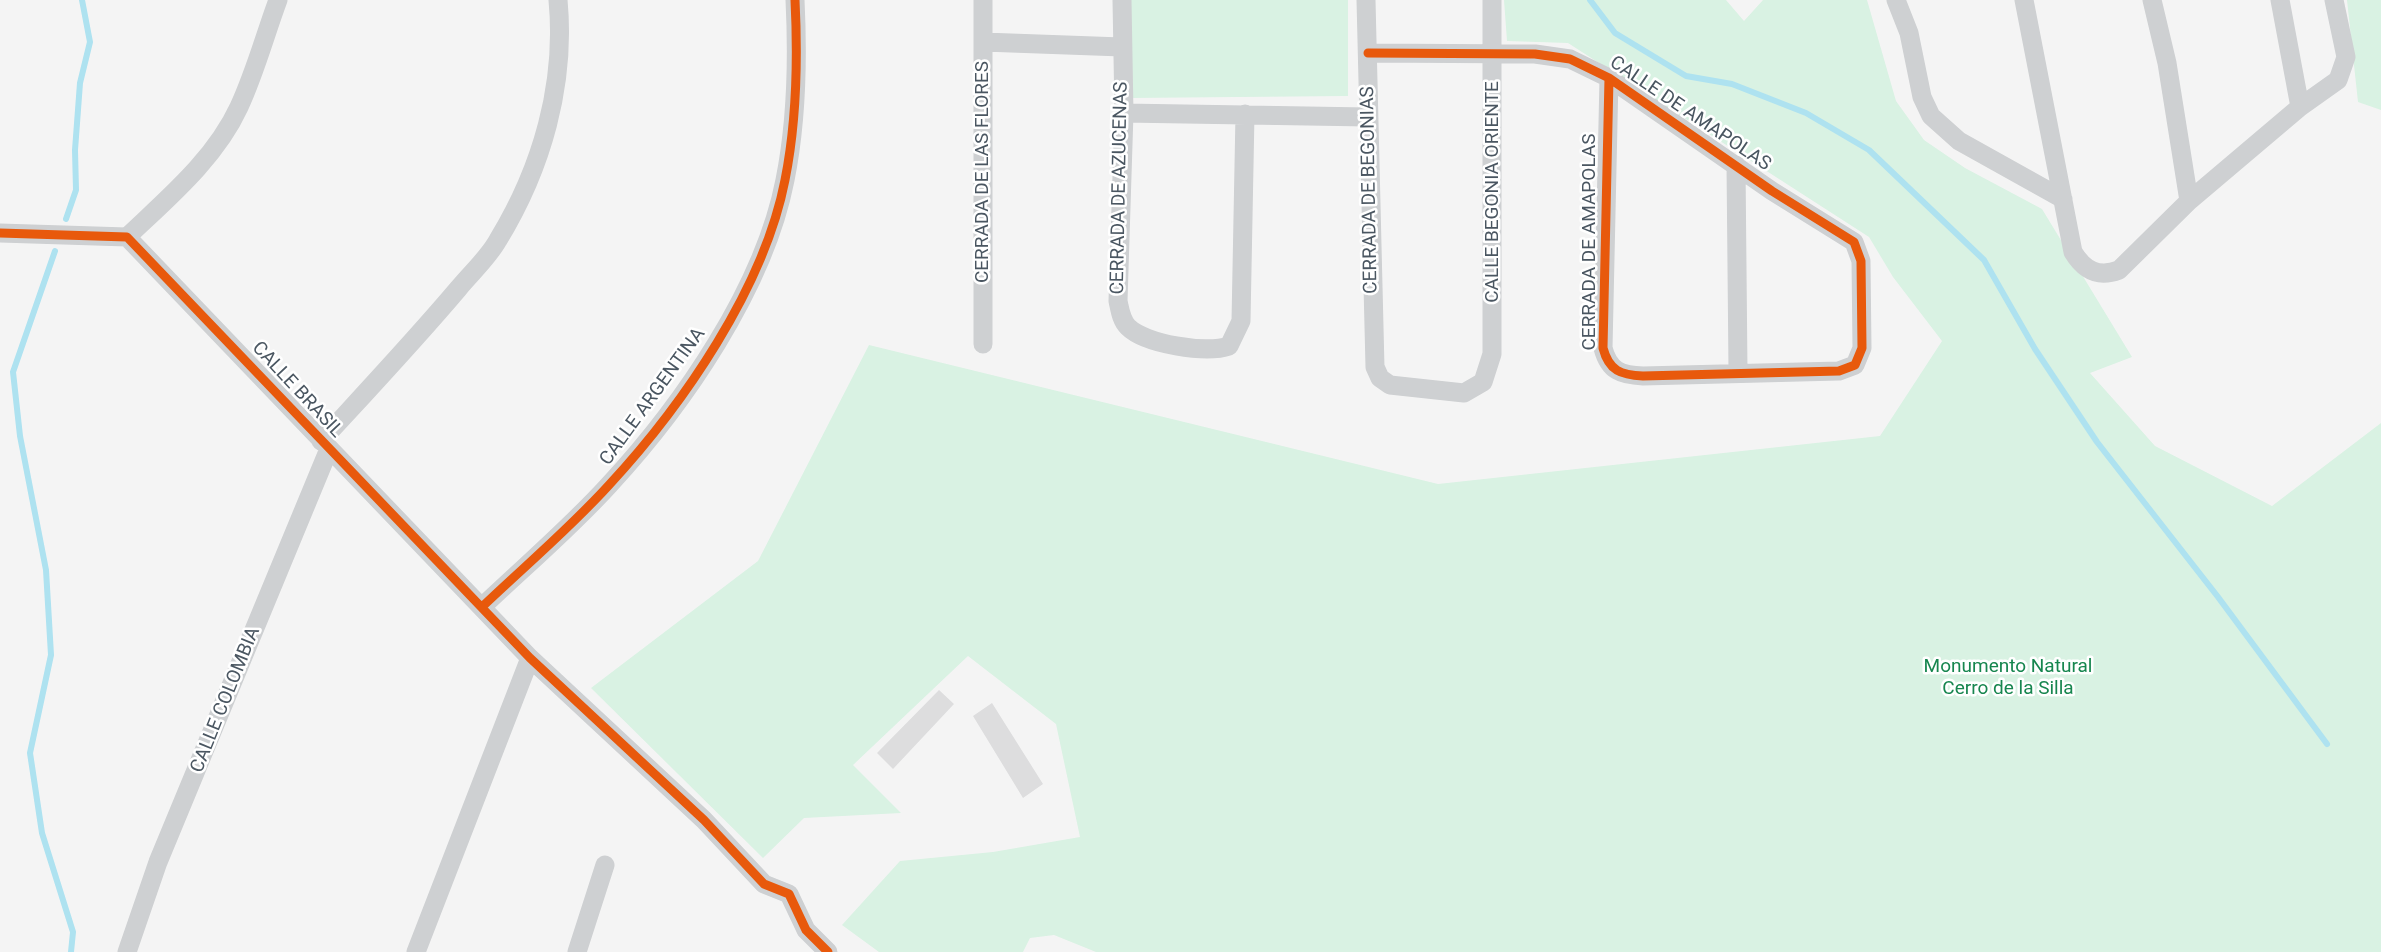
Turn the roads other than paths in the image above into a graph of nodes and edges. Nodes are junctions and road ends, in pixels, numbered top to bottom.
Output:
1 (278, 0) edge
2 (558, 0) edge
3 (795, 0) edge
4 (984, 0) edge
5 (1122, 0) edge
6 (1367, 0) edge
7 (1492, 0) edge
8 (1896, 0) edge
9 (2024, 0) edge
10 (2152, 0) edge
11 (2280, 0) edge
12 (2334, 0) edge
13 (983, 42) junction
14 (1122, 47) junction
15 (1368, 53) junction
16 (1494, 53) junction
17 (1609, 78) junction
18 (2300, 107) junction
19 (1124, 113) junction
20 (1245, 114) junction
21 (1368, 117) junction
22 (1736, 165) junction
23 (2063, 199) junction
24 (2189, 201) junction
25 (0, 233) edge
26 (127, 237) junction
27 (983, 344) dead end
28 (1855, 365) joint
29 (1738, 371) junction
30 (1380, 378) joint
31 (325, 445) junction
32 (483, 606) junction
33 (530, 658) junction
34 (606, 864) dead end
35 (127, 952) edge
36 (415, 952) edge
37 (577, 952) edge
38 (828, 952) edge

1 - 26 street
2 - 31 street
3 - 32 street, CALLE ARGENTINA
4 - 13 street, CERRADA DE LAS FLORES
5 - 14 street, CERRADA DE AZUCENAS
6 - 15 street, CERRADA DE BEGONIAS
7 - 16 street, CALLE BEGONIA ORIENTE
8 - 23 street
9 - 23 street
10 - 24 street
11 - 18 street
12 - 18 street
13 - 14 street
13 - 27 street, CERRADA DE LAS FLORES
14 - 19 street, CERRADA DE AZUCENAS
15 - 16 street, CALLE DE AMAPOLAS
15 - 21 street, CERRADA DE BEGONIAS
16 - 17 street, CALLE DE AMAPOLAS
16 - 30 street, CALLE BEGONIA ORIENTE
17 - 22 street, CALLE DE AMAPOLAS
17 - 29 street, CERRADA DE AMAPOLAS
18 - 24 street
19 - 20 street
19 - 20 street, CERRADA DE AZUCENAS
20 - 21 street
21 - 30 street, CERRADA DE BEGONIAS
22 - 28 street, CALLE DE AMAPOLAS
22 - 29 street
23 - 24 street
25 - 26 street
26 - 31 street, CALLE BRASIL
28 - 29 street, CERRADA DE AMAPOLAS
31 - 32 street, CALLE BRASIL
31 - 35 street, CALLE COLOMBIA
32 - 33 street, CALLE BRASIL
33 - 36 street
33 - 38 street, CALLE BRASIL
34 - 37 street

